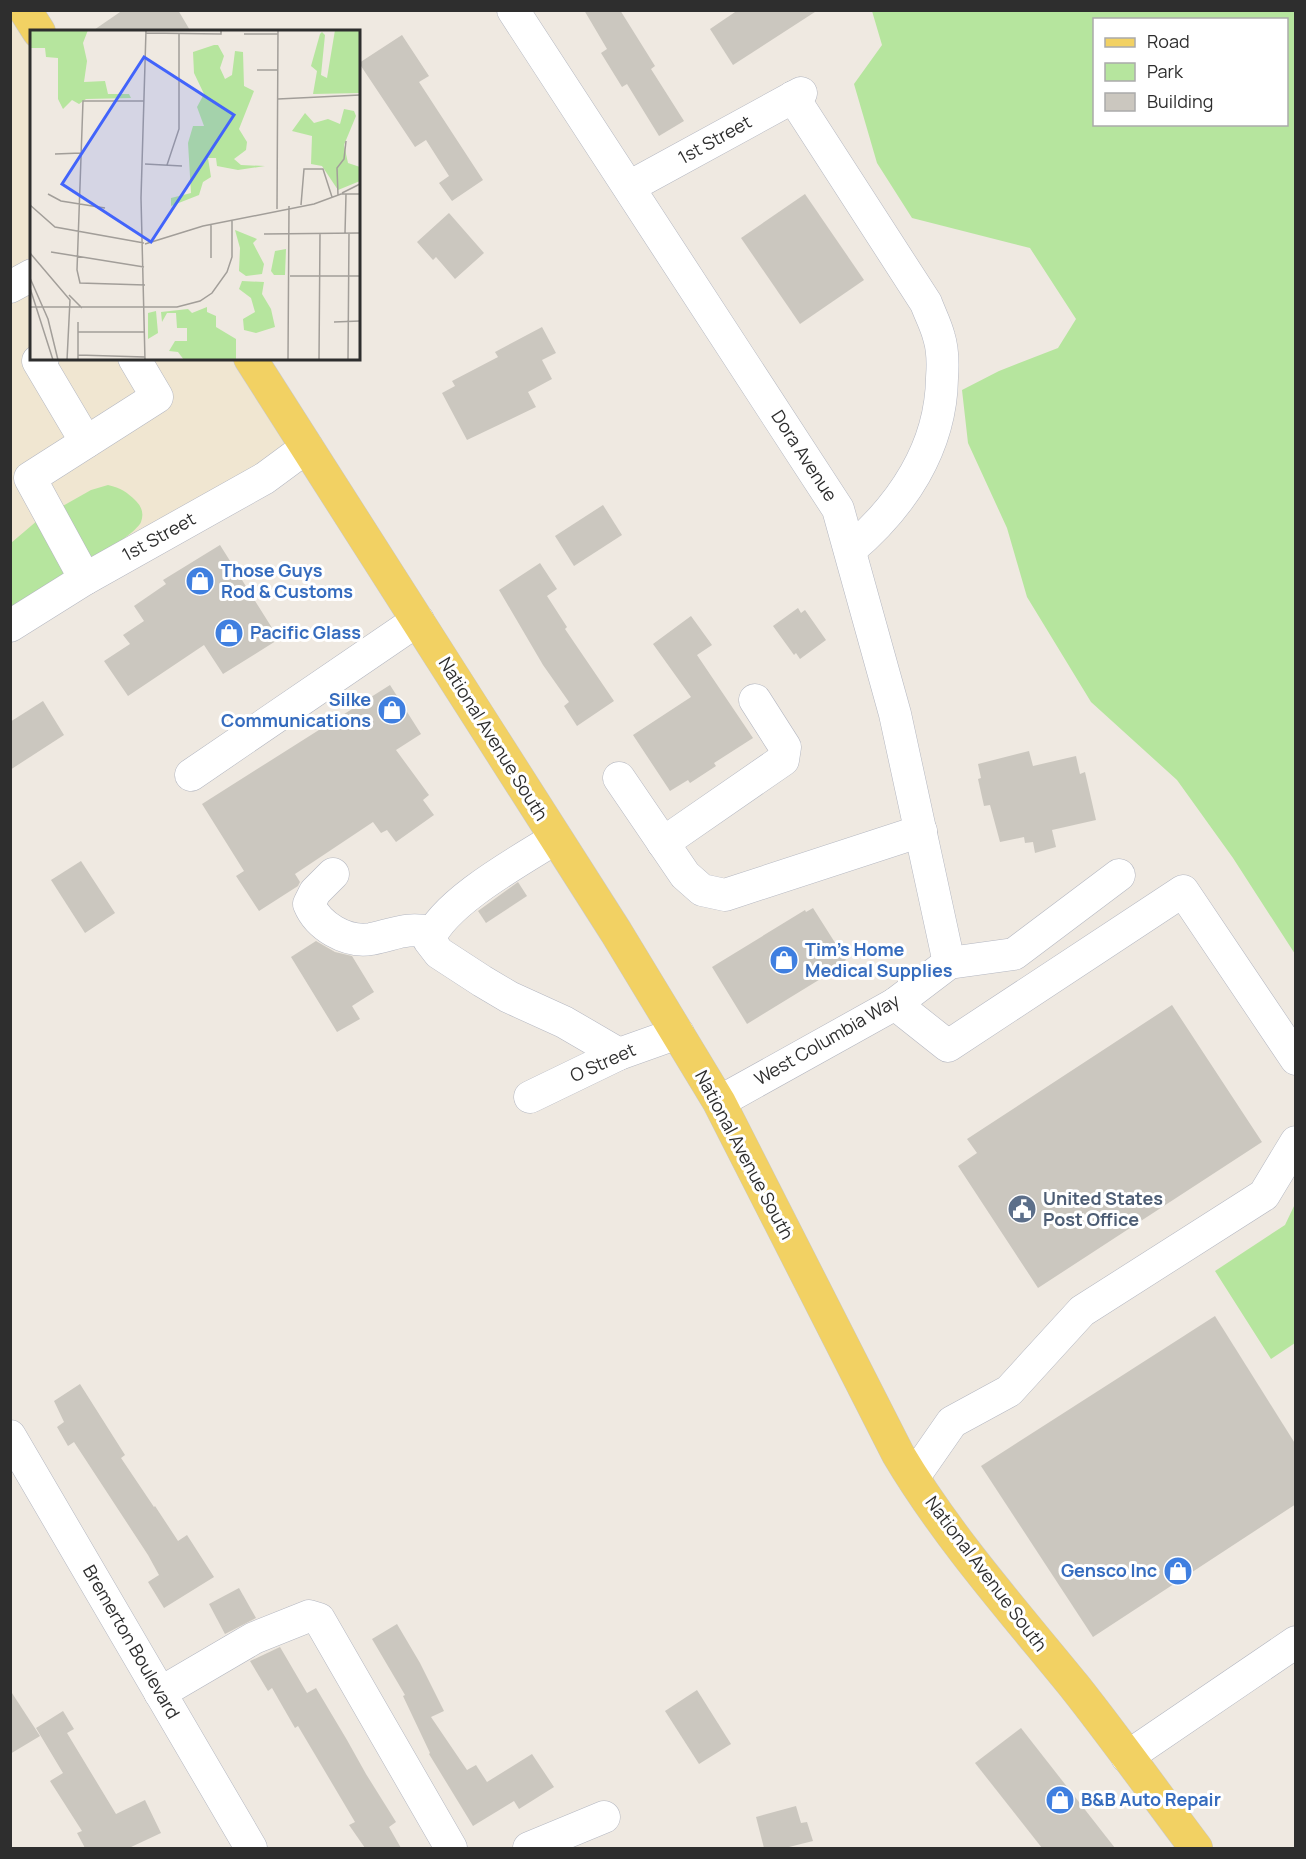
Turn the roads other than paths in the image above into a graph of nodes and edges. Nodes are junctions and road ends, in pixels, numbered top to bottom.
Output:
1 (25, 10) edge
2 (513, 10) edge
3 (38, 30) edge
4 (628, 187) junction
5 (30, 276) edge
6 (10, 287) edge
7 (40, 360) edge
8 (135, 360) edge
9 (251, 360) edge
10 (86, 442) junction
11 (307, 447) junction
12 (850, 550) junction
13 (85, 579) junction
14 (417, 620) junction
15 (10, 626) edge
16 (755, 700) dead end
17 (191, 775) dead end
18 (619, 778) dead end
19 (921, 831) junction
20 (556, 838) junction
21 (663, 843) junction
22 (333, 874) dead end
23 (1119, 875) dead end
24 (432, 932) junction
25 (949, 963) junction
26 (895, 1004) junction
27 (678, 1033) junction
28 (619, 1054) junction
29 (1296, 1059) edge
30 (530, 1097) dead end
31 (719, 1102) junction
32 (1296, 1142) edge
33 (10, 1436) edge
34 (913, 1478) junction
35 (1296, 1642) edge
36 (160, 1693) junction
37 (1127, 1757) junction
38 (604, 1817) dead end
39 (251, 1848) edge
40 (451, 1848) edge
41 (529, 1848) edge
42 (1196, 1848) edge

1 - 3 main road
2 - 4 street, Dora Avenue
4 - 12 street, Dora Avenue
4 - 12 street, 1st Street
5 - 6 street
7 - 10 street
8 - 10 street
9 - 11 main road, National Avenue South
10 - 13 street
11 - 13 street, 1st Street
11 - 14 main road, National Avenue South
12 - 19 street, Dora Avenue
13 - 15 street, 1st Street
14 - 17 street
14 - 20 main road, National Avenue South
16 - 21 street
18 - 21 street
19 - 21 street
19 - 25 street, Dora Avenue
20 - 24 street
20 - 27 main road, National Avenue South
22 - 24 street
23 - 25 street, West Columbia Way
24 - 28 street
25 - 26 street, West Columbia Way
26 - 29 street
26 - 31 street, West Columbia Way
27 - 28 street, O Street
27 - 31 main road, National Avenue South
28 - 30 street, O Street
31 - 34 main road, National Avenue South
32 - 34 street
33 - 36 street, Bremerton Boulevard
34 - 37 main road, National Avenue South
35 - 37 street
36 - 39 street, Bremerton Boulevard
36 - 40 street
37 - 42 main road, National Avenue South
38 - 41 street

